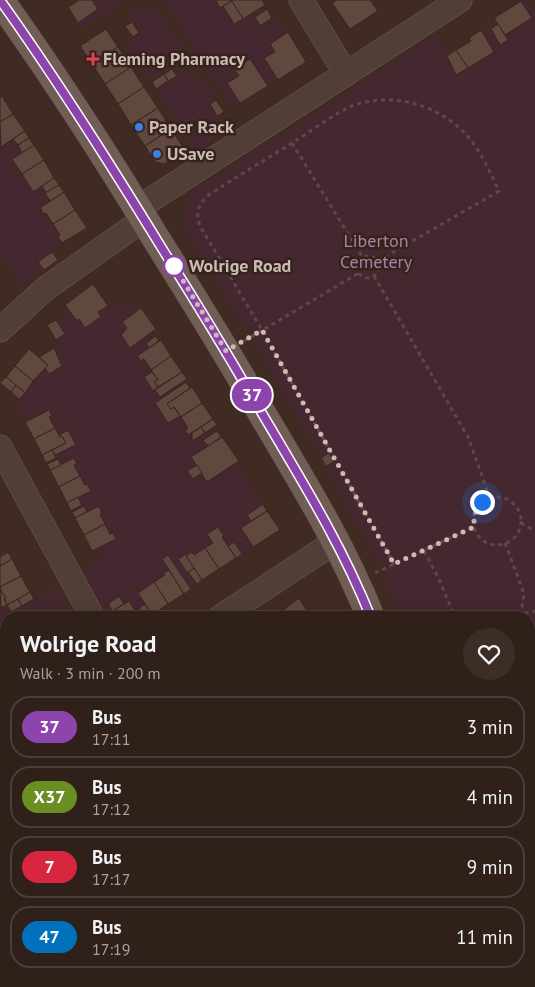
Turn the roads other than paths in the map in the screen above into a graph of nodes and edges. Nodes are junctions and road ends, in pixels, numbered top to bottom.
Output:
1 (0, 0) edge
2 (301, 0) edge
3 (460, 0) edge
4 (346, 74) junction
5 (141, 213) junction
6 (0, 330) edge
7 (0, 447) edge
8 (336, 541) junction
9 (89, 611) edge
10 (230, 611) edge
11 (368, 611) edge

1 - 5 main road
2 - 4 street
3 - 4 street
4 - 5 street
5 - 6 street
5 - 8 main road
7 - 9 street
8 - 10 street
8 - 11 main road

